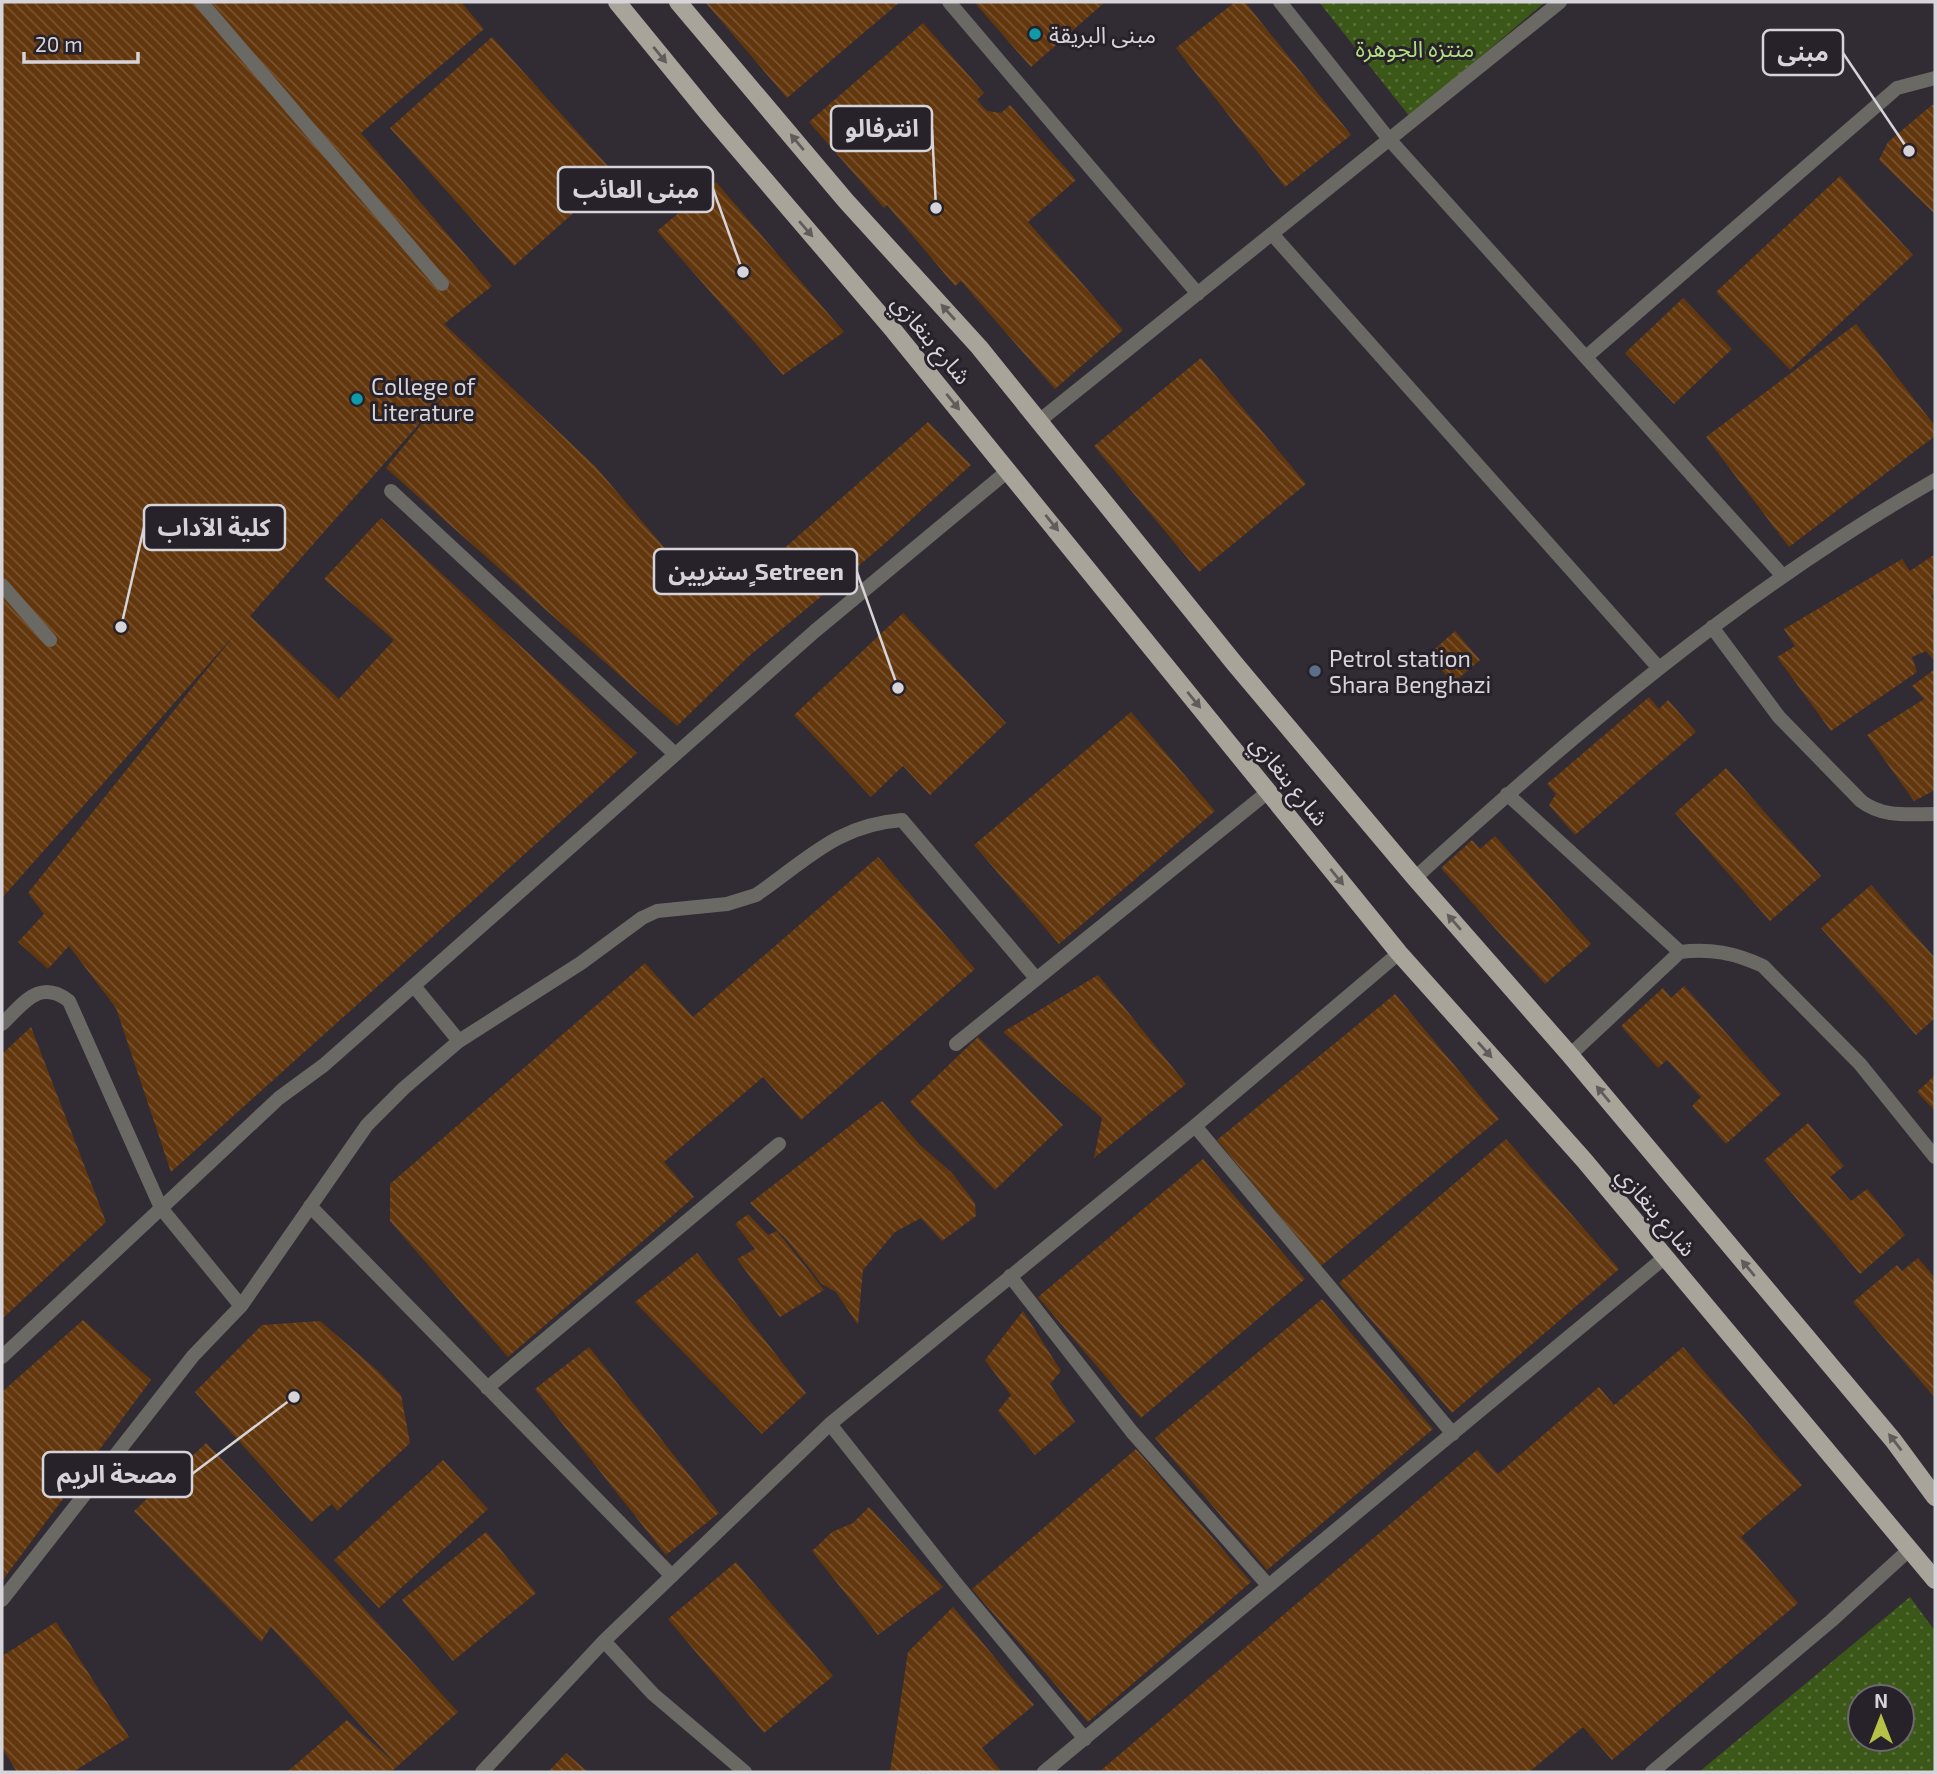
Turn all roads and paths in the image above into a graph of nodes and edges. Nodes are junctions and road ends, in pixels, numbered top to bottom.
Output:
1 (201, 2) edge
2 (617, 2) edge
3 (678, 2) edge
4 (949, 2) edge
5 (1280, 2) edge
6 (1560, 2) edge
7 (1935, 78) edge
8 (1388, 138) junction
9 (1272, 234) junction
10 (442, 284) dead end
11 (1198, 294) junction
12 (1586, 358) junction
13 (1039, 421) junction
14 (1009, 470) junction
15 (1935, 480) edge
16 (391, 491) dead end
17 (1782, 575) junction
18 (2, 585) edge
19 (1712, 627) junction
20 (50, 640) dead end
21 (1658, 667) junction
22 (676, 754) junction
23 (1268, 792) junction
24 (1507, 794) junction
25 (1935, 814) edge
26 (1415, 878) junction
27 (1399, 953) junction
28 (1679, 953) junction
29 (1035, 977) junction
30 (414, 986) junction
31 (2, 1024) edge
32 (459, 1041) junction
33 (956, 1044) dead end
34 (1570, 1055) junction
35 (1195, 1126) junction
36 (779, 1144) dead end
37 (1935, 1157) edge
38 (310, 1206) junction
39 (161, 1208) junction
40 (1664, 1258) junction
41 (1010, 1276) junction
42 (241, 1306) junction
43 (2, 1357) edge
44 (487, 1388) junction
45 (830, 1424) junction
46 (1453, 1434) junction
47 (1935, 1497) edge
48 (1910, 1549) junction
49 (672, 1576) junction
50 (1935, 1580) edge
51 (1268, 1585) junction
52 (2, 1600) edge
53 (604, 1641) junction
54 (1085, 1739) junction
55 (482, 1772) edge
56 (745, 1772) edge
57 (1044, 1772) edge
58 (1652, 1772) edge

1 - 10 street
2 -> 14 main road, شارع بنغازي
13 -> 3 main road, شارع بنغازي
4 - 11 street
5 - 8 street
6 - 8 street
7 - 12 street
8 - 9 street
8 - 12 street
9 - 11 street
9 - 21 street
11 - 13 street
12 - 17 street
13 - 26 main road, شارع بنغازي
14 - 22 street
14 -> 23 main road, شارع بنغازي
15 - 17 street
16 - 22 street
17 - 19 street
18 - 20 street
19 - 21 street
19 - 25 street
21 - 24 street
22 - 30 street
23 -> 27 main road, شارع بنغازي
23 - 29 street
24 - 26 street
24 - 28 street
34 -> 26 main road, شارع بنغازي
27 - 35 street
27 -> 40 main road, شارع بنغازي
28 - 34 street
28 - 37 street
29 - 32 street
29 - 33 street
30 - 32 street
30 - 39 street
31 - 39 street
32 - 38 street
47 -> 34 main road, شارع بنغازي
35 - 41 street
35 - 46 street
36 - 44 street
38 - 42 street
38 - 44 street
39 - 42 street
39 - 43 street
40 - 46 street
40 - 48 main road, شارع بنغازي
41 - 45 street
41 - 51 street
42 - 52 street
44 - 49 street
45 - 49 street
45 - 54 street
46 - 51 street
48 - 50 main road, شارع بنغازي
48 - 58 street
49 - 53 street
51 - 54 street
53 - 55 street
53 - 56 street
54 - 57 street

